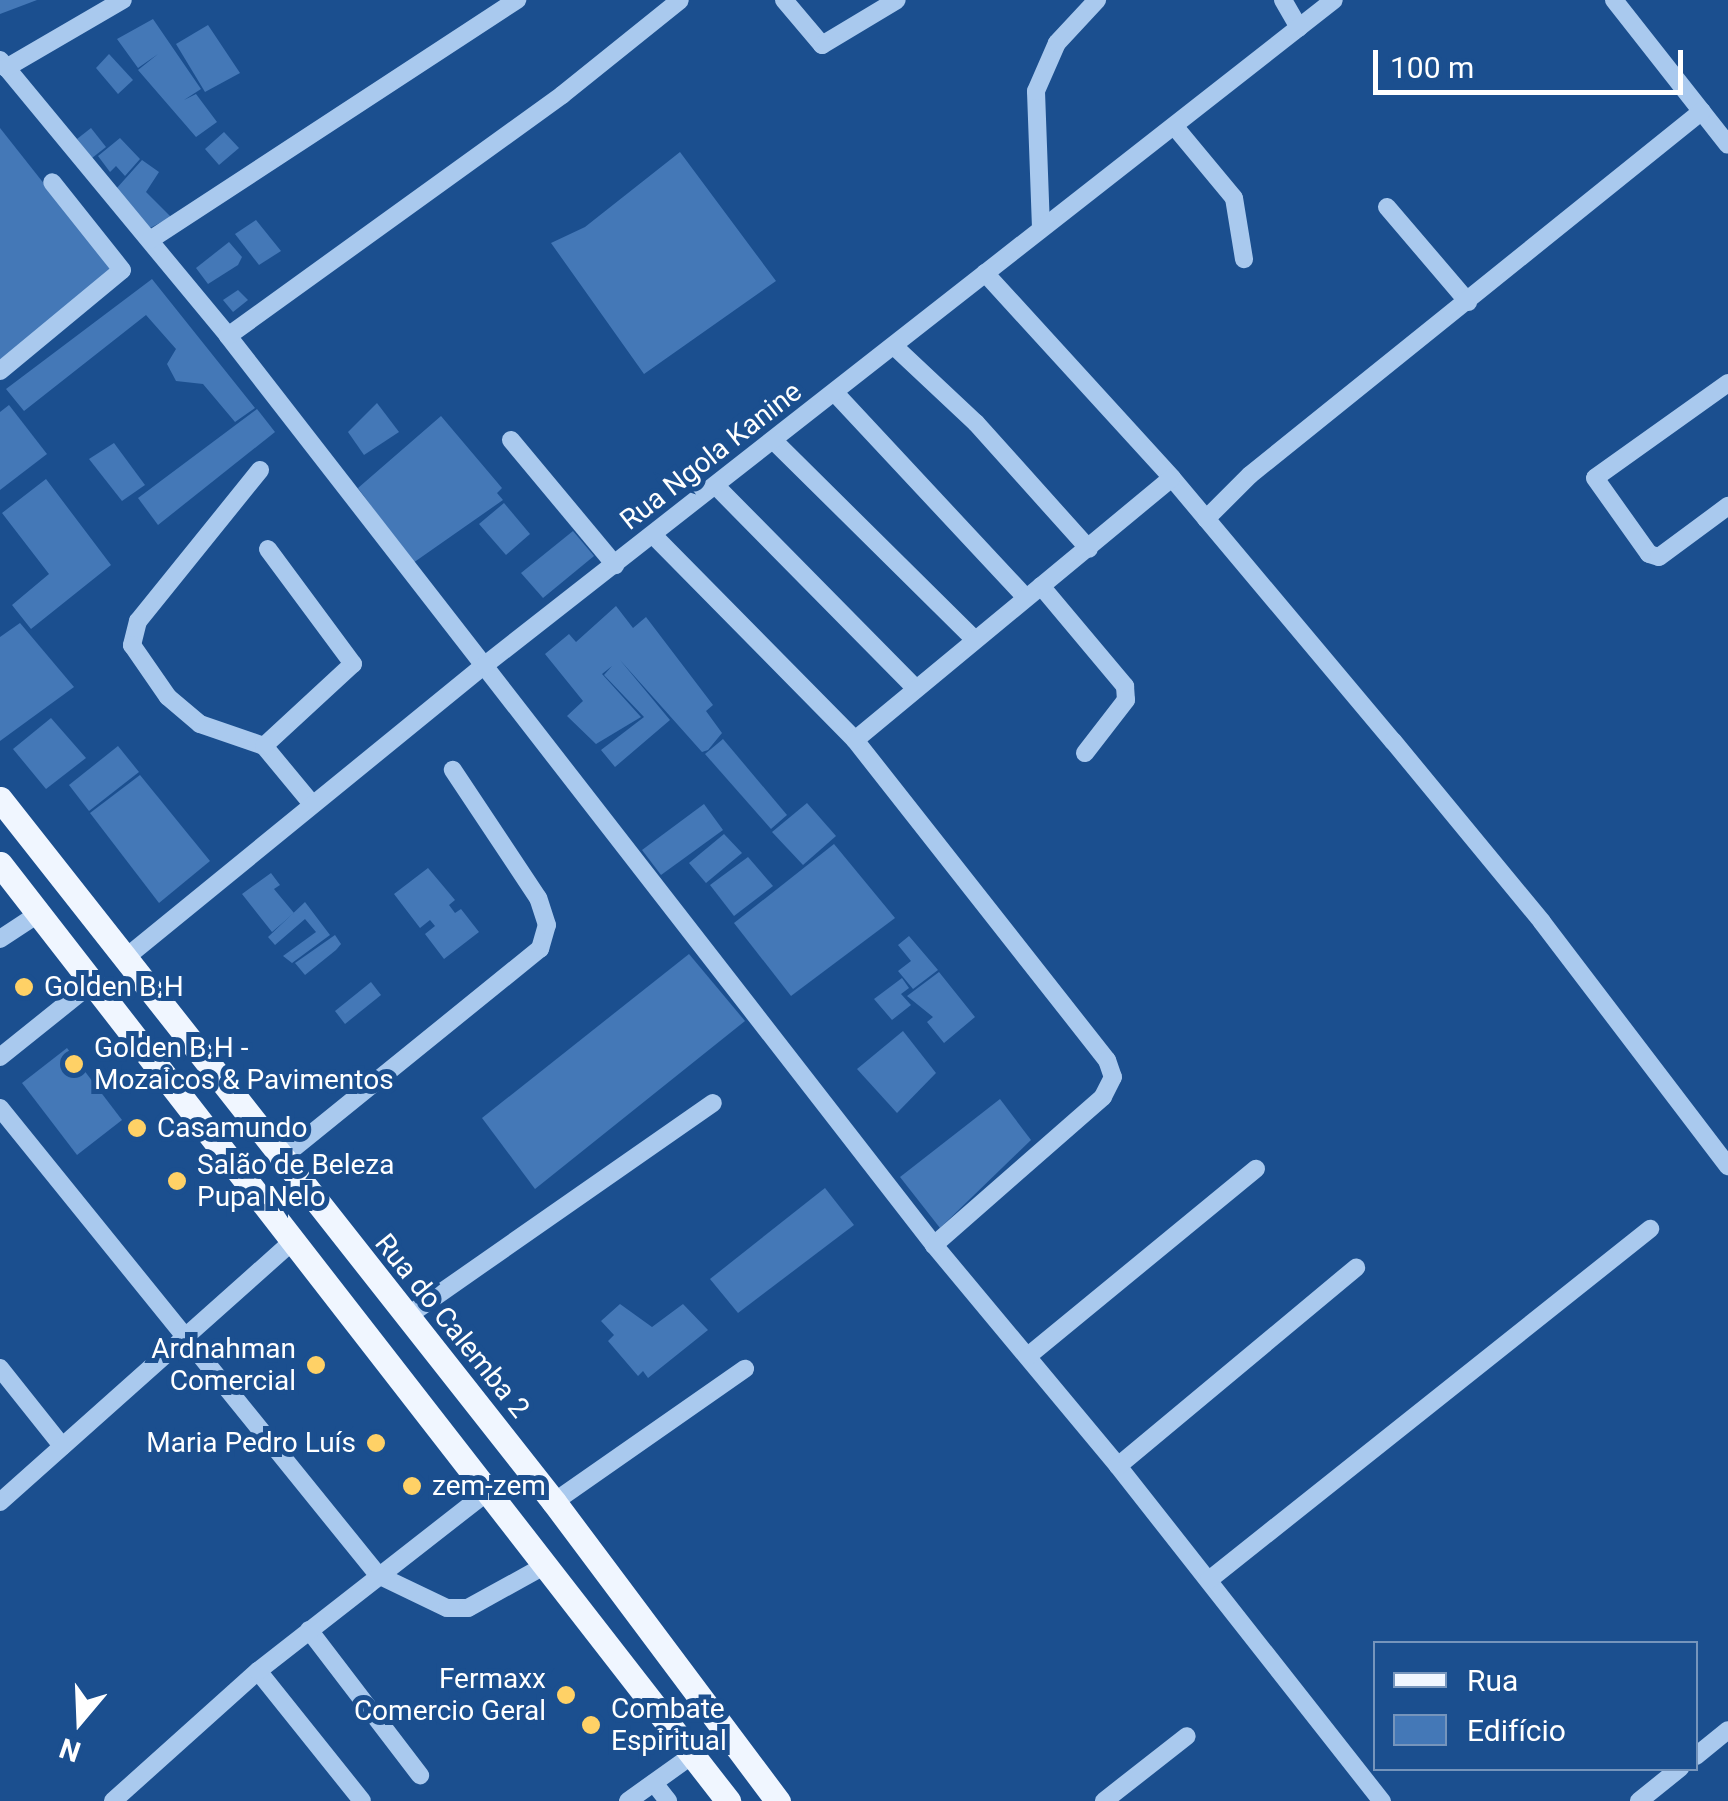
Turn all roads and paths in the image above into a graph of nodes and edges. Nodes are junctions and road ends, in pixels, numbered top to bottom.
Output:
1 (124, 0) edge
2 (517, 0) edge
3 (680, 0) edge
4 (784, 0) edge
5 (897, 0) edge
6 (1097, 0) edge
7 (1283, 0) edge
8 (1334, 0) edge
9 (1614, 0) edge
10 (1299, 28) junction
11 (3, 64) edge
12 (1702, 112) junction
13 (1175, 127) junction
14 (1728, 145) edge
15 (52, 182) dead end
16 (1387, 207) dead end
17 (1041, 228) junction
18 (150, 240) junction
19 (1244, 259) dead end
20 (984, 273) junction
21 (1468, 302) junction
22 (228, 336) junction
23 (896, 348) junction
24 (0, 370) edge
25 (1727, 385) edge
26 (836, 394) junction
27 (511, 440) dead end
28 (776, 443) junction
29 (260, 470) dead end
30 (1172, 478) junction
31 (718, 488) junction
32 (1728, 506) edge
33 (1206, 519) junction
34 (654, 536) junction
35 (1090, 548) junction
36 (268, 549) dead end
37 (615, 565) junction
38 (1033, 592) junction
39 (972, 637) junction
40 (485, 665) junction
41 (913, 686) junction
42 (855, 740) junction
43 (264, 746) junction
44 (1085, 753) dead end
45 (453, 770) dead end
46 (0, 798) edge
47 (312, 804) junction
48 (0, 864) edge
49 (38, 914) junction
50 (0, 939) edge
51 (124, 959) junction
52 (90, 984) junction
53 (0, 1057) edge
54 (713, 1103) dead end
55 (0, 1108) edge
56 (279, 1160) junction
57 (1728, 1166) edge
58 (1256, 1168) dead end
59 (1650, 1229) dead end
60 (291, 1243) junction
61 (934, 1246) junction
62 (1356, 1268) dead end
63 (406, 1317) junction
64 (181, 1337) junction
65 (1028, 1356) junction
66 (0, 1368) edge
67 (745, 1368) dead end
68 (62, 1446) junction
69 (1118, 1466) junction
70 (487, 1492) junction
71 (0, 1502) edge
72 (554, 1502) junction
73 (544, 1566) junction
74 (378, 1574) junction
75 (1209, 1580) junction
76 (309, 1630) junction
77 (258, 1671) junction
78 (1728, 1730) edge
79 (1188, 1736) dead end
80 (1698, 1754) edge
81 (691, 1756) junction
82 (1676, 1771) edge
83 (420, 1774) dead end
84 (654, 1782) junction
85 (113, 1801) edge
86 (362, 1801) edge
87 (628, 1801) edge
88 (668, 1801) edge
89 (728, 1801) edge
90 (778, 1801) edge
91 (1104, 1801) edge
92 (1382, 1801) edge
93 (1639, 1801) edge

1 - 11 street
2 - 18 street
3 - 22 street
4 - 5 street
6 - 17 street
7 - 10 street
8 - 10 street, Rua Ngola Kanine
9 - 12 street
10 - 13 street, Rua Ngola Kanine
11 - 18 street
12 - 14 street
12 - 21 street
13 - 17 street, Rua Ngola Kanine
13 - 19 street
15 - 24 street
16 - 21 street
17 - 20 street, Rua Ngola Kanine
18 - 22 street
20 - 23 street, Rua Ngola Kanine
20 - 30 street
21 - 33 street
22 - 40 street
23 - 26 street, Rua Ngola Kanine
23 - 35 street
25 - 32 street
26 - 28 street, Rua Ngola Kanine
26 - 38 street
27 - 37 street
28 - 31 street, Rua Ngola Kanine
28 - 39 street
29 - 43 street
30 - 33 street
30 - 35 street
31 - 34 street, Rua Ngola Kanine
31 - 41 street
33 - 57 street
34 - 37 street, Rua Ngola Kanine
34 - 42 street
35 - 38 street
36 - 43 street
37 - 40 street, Rua Ngola Kanine
38 - 39 street
38 - 44 street
39 - 41 street
40 - 47 street, Rua Ngola Kanine
40 - 61 street
41 - 42 street
42 - 61 street
43 - 47 street
45 - 56 street
46 - 51 main road, Rua do Calemba 2
47 - 51 street, Rua Ngola Kanine
48 - 49 main road
49 - 50 street
49 - 52 main road
51 - 56 main road, Rua do Calemba 2
52 - 53 street
52 - 60 main road
54 - 63 street
55 - 64 street
56 - 63 main road, Rua do Calemba 2
58 - 65 street
59 - 75 street
60 - 64 street
60 - 70 main road
61 - 65 street
62 - 69 street
63 - 72 main road, Rua do Calemba 2
64 - 68 street
64 - 74 street
65 - 69 street
66 - 68 street
67 - 72 street
68 - 71 street
69 - 75 street
70 - 73 main road
70 - 74 street
72 - 90 main road, Rua do Calemba 2
73 - 74 street
73 - 81 main road
74 - 76 street
75 - 92 street
76 - 77 street
76 - 83 street
77 - 85 street
77 - 86 street
78 - 80 street
79 - 91 street
81 - 84 street
81 - 89 main road
82 - 93 street
84 - 87 street
84 - 88 street

